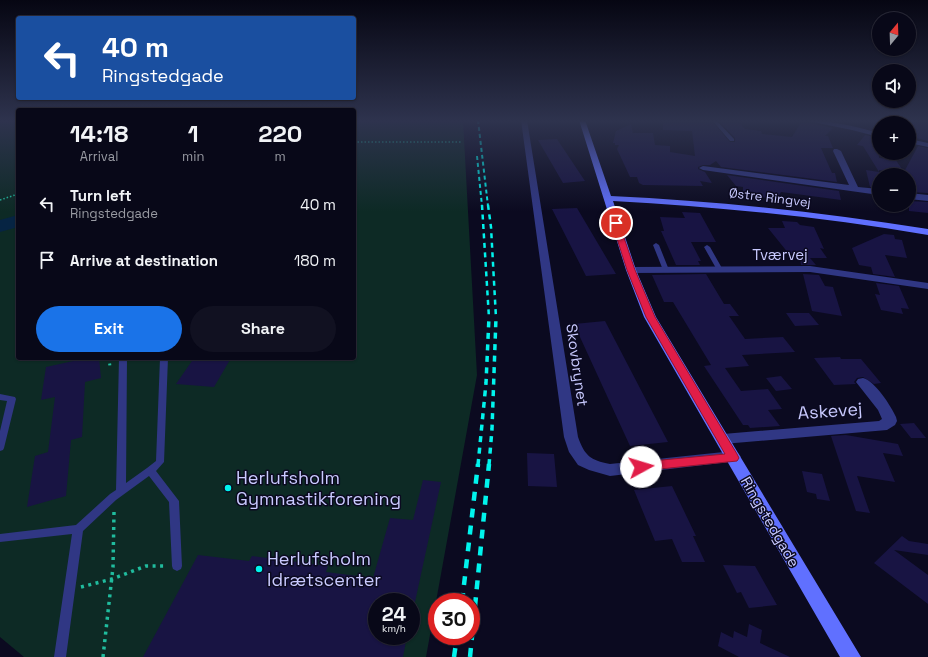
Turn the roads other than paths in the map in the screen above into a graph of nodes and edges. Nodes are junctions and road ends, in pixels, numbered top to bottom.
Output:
1 (528, 151) edge
2 (592, 151) edge
3 (837, 151) dead end
4 (703, 168) dead end
5 (854, 188) junction
6 (872, 191) edge
7 (916, 197) edge
8 (607, 198) junction
9 (928, 198) edge
10 (928, 232) edge
11 (656, 245) dead end
12 (707, 247) dead end
13 (631, 270) junction
14 (666, 270) junction
15 (720, 270) junction
16 (928, 286) edge
17 (123, 360) edge
18 (164, 360) edge
19 (863, 382) dead end
20 (0, 397) edge
21 (723, 439) junction
22 (0, 448) edge
23 (733, 458) junction
24 (150, 471) junction
25 (117, 494) junction
26 (78, 529) junction
27 (0, 538) edge
28 (177, 566) road end
29 (60, 657) edge
30 (851, 657) edge

1 - 23 street, Skovbrynet
2 - 8 street, Ringstedgade
3 - 5 street
4 - 5 street
5 - 6 street
7 - 9 street
8 - 10 street, Østre Ringvej
8 - 13 street, Ringstedgade
11 - 14 lane
12 - 15 lane
13 - 14 street, Tværvej
13 - 21 street, Ringstedgade
14 - 15 street, Tværvej
15 - 16 street, Tværvej
17 - 25 lane
18 - 24 lane
19 - 21 street, Askevej
20 - 22 lane
21 - 23 street, Ringstedgade
23 - 30 street, Ringstedgade
24 - 25 lane
24 - 28 lane
25 - 26 lane
26 - 27 lane
26 - 29 lane

